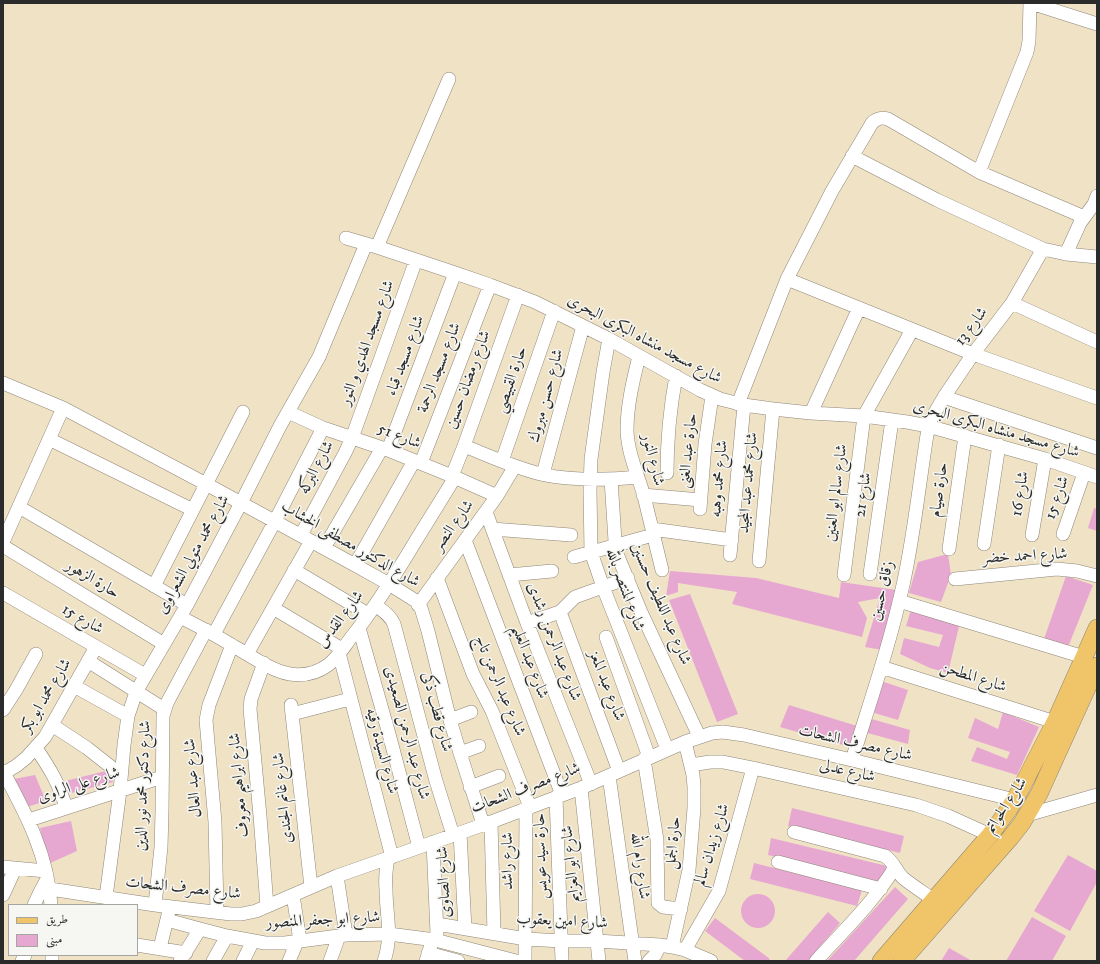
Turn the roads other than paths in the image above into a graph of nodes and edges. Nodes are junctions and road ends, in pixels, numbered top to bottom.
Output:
1 (1030, 3) edge
2 (1097, 24) edge
3 (449, 79) dead end
4 (852, 156) junction
5 (979, 172) junction
6 (1097, 196) edge
7 (1084, 217) junction
8 (346, 238) dead end
9 (372, 245) junction
10 (1043, 249) junction
11 (1066, 254) junction
12 (1097, 257) edge
13 (416, 260) junction
14 (455, 273) junction
15 (787, 280) junction
16 (490, 285) junction
17 (518, 295) junction
18 (1012, 303) junction
19 (859, 308) junction
20 (554, 311) junction
21 (583, 326) junction
22 (912, 330) junction
23 (609, 339) junction
24 (1097, 342) edge
25 (973, 354) junction
26 (639, 356) junction
27 (676, 376) junction
28 (3, 383) edge
29 (712, 396) junction
30 (944, 397) junction
31 (1097, 398) edge
32 (741, 405) junction
33 (62, 408) junction
34 (773, 409) junction
35 (243, 412) dead end
36 (288, 412) junction
37 (811, 413) junction
38 (864, 416) junction
39 (892, 420) junction
40 (928, 426) junction
41 (323, 428) junction
42 (965, 436) junction
43 (352, 438) junction
44 (49, 439) junction
45 (999, 445) junction
46 (464, 446) junction
47 (1097, 448) edge
48 (385, 449) junction
49 (1044, 459) junction
50 (502, 461) junction
51 (418, 462) junction
52 (515, 466) junction
53 (667, 473) dead end
54 (543, 474) junction
55 (1091, 475) edge
56 (454, 476) junction
57 (638, 477) junction
58 (611, 479) junction
59 (590, 480) junction
60 (206, 484) junction
61 (643, 495) junction
62 (497, 496) junction
63 (242, 503) junction
64 (19, 507) junction
65 (193, 510) junction
66 (486, 512) junction
67 (275, 521) junction
68 (492, 529) junction
69 (653, 532) junction
70 (571, 534) dead end
71 (1063, 534) dead end
72 (1032, 535) dead end
73 (306, 538) junction
74 (465, 540) junction
75 (732, 540) junction
76 (3, 542) edge
77 (984, 544) dead end
78 (616, 545) junction
79 (3, 546) edge
80 (324, 548) junction
81 (949, 549) dead end
82 (591, 552) junction
83 (730, 555) dead end
84 (574, 557) dead end
85 (759, 561) dead end
86 (355, 565) junction
87 (294, 570) junction
88 (662, 570) dead end
89 (552, 571) dead end
90 (870, 574) dead end
91 (509, 575) junction
92 (844, 575) dead end
93 (1097, 576) edge
94 (438, 578) junction
95 (628, 578) junction
96 (955, 579) dead end
97 (389, 584) junction
98 (154, 586) junction
99 (603, 587) junction
100 (3, 594) edge
101 (899, 601) junction
102 (187, 605) junction
103 (418, 605) junction
104 (273, 608) junction
105 (372, 610) junction
106 (560, 612) junction
107 (180, 616) junction
108 (527, 623) junction
109 (359, 628) junction
110 (1097, 628) edge
111 (210, 632) junction
112 (606, 637) dead end
113 (164, 644) junction
114 (232, 645) junction
115 (96, 647) junction
116 (340, 651) junction
117 (36, 654) dead end
118 (247, 654) junction
119 (88, 661) junction
120 (1090, 662) edge
121 (264, 663) junction
122 (881, 667) junction
123 (145, 675) junction
124 (74, 686) junction
125 (136, 692) junction
126 (350, 699) junction
127 (164, 709) junction
128 (3, 710) edge
129 (471, 712) dead end
130 (128, 716) junction
131 (450, 720) junction
132 (1055, 722) junction
133 (52, 725) junction
134 (699, 736) junction
135 (685, 742) junction
136 (479, 746) dead end
137 (36, 748) junction
138 (667, 749) junction
139 (460, 753) junction
140 (646, 758) junction
141 (852, 760) junction
142 (691, 765) junction
143 (754, 768) junction
144 (4, 772) edge
145 (614, 773) junction
146 (120, 774) junction
147 (499, 776) dead end
148 (162, 777) junction
149 (586, 786) junction
150 (470, 787) junction
151 (120, 791) junction
152 (1097, 795) edge
153 (559, 796) junction
154 (1015, 800) junction
155 (66, 808) junction
156 (528, 808) junction
157 (1027, 815) junction
158 (29, 820) junction
159 (487, 823) junction
160 (794, 832) dead end
161 (456, 834) junction
162 (990, 835) junction
163 (433, 842) junction
164 (419, 847) junction
165 (390, 857) junction
166 (778, 862) dead end
167 (895, 867) junction
168 (9, 868) edge
169 (337, 876) junction
170 (48, 880) junction
171 (311, 887) junction
172 (881, 888) junction
173 (3, 895) edge
174 (293, 895) junction
175 (106, 897) junction
176 (934, 900) junction
177 (135, 903) edge
178 (34, 904) edge
179 (51, 904) edge
180 (155, 905) junction
181 (267, 906) junction
182 (170, 907) junction
183 (681, 909) junction
184 (217, 912) junction
185 (167, 920) junction
186 (437, 924) junction
187 (465, 929) junction
188 (200, 930) junction
189 (494, 933) junction
190 (389, 934) junction
191 (342, 935) junction
192 (227, 936) junction
193 (526, 939) junction
194 (435, 940) junction
195 (298, 941) junction
196 (562, 941) junction
197 (597, 941) junction
198 (254, 942) junction
199 (632, 943) junction
200 (138, 945) edge
201 (666, 946) junction
202 (160, 948) junction
203 (685, 950) junction
204 (903, 952) edge
205 (183, 957) edge
206 (427, 957) edge
207 (885, 960) edge
208 (213, 961) edge
209 (243, 961) edge
210 (289, 961) edge
211 (330, 961) edge
212 (384, 961) edge
213 (458, 961) edge
214 (516, 961) edge
215 (526, 961) edge
216 (562, 961) edge
217 (599, 961) edge
218 (635, 961) edge
219 (650, 961) edge
220 (711, 961) edge
221 (816, 961) edge

1 - 2 street
1 - 5 street
3 - 9 street, شارع محمد متولي الشعراوى
4 - 5 street, شارع محمد وهبه
4 - 10 street
4 - 15 street, شارع محمد وهبه
5 - 7 street
6 - 7 street
7 - 11 street
8 - 9 street, شارع مسجد منشاه البكرى البحرى
9 - 13 street, شارع مسجد منشاه البكرى البحرى
9 - 36 street, شارع محمد متولي الشعراوى
10 - 11 street
10 - 18 street, شارع 13
11 - 12 street
13 - 14 street, شارع مسجد منشاه البكرى البحرى
13 - 43 street, شارع مسجد الهدي و النور
14 - 16 street, شارع مسجد منشاه البكرى البحرى
14 - 48 street, شارع مسجد قباء
15 - 19 street
15 - 32 street, شارع محمد وهبه
16 - 17 street, شارع مسجد منشاه البكرى البحرى
16 - 51 street, شارع مسجد الرحمة
17 - 20 street, شارع مسجد منشاه البكرى البحرى
17 - 46 street, شارع رمضان حسين
18 - 24 street
18 - 25 street, شارع 13
19 - 22 street
19 - 37 street
20 - 21 street, شارع مسجد منشاه البكرى البحرى
20 - 50 street, حارة القبيصي
21 - 23 street, شارع مسجد منشاه البكرى البحرى
21 - 54 street, شارع حسن مبروك
22 - 25 street
22 - 38 street
23 - 26 street, شارع مسجد منشاه البكرى البحرى
23 - 59 street, شارع المنتصر بالله
25 - 30 street, شارع 13
25 - 31 street
26 - 27 street, شارع مسجد منشاه البكرى البحرى
26 - 57 street, شارع النور
27 - 29 street, شارع مسجد منشاه البكرى البحرى
27 - 53 street
28 - 33 street, شارع الدكتور مصطفى الخشاب
29 - 32 street, شارع مسجد منشاه البكرى البحرى
29 - 61 street, حارة عبد الغنى
30 - 40 street, شارع 13
30 - 47 street
32 - 34 street, شارع مسجد منشاه البكرى البحرى
32 - 75 street, شارع محمد وهبه
33 - 44 street
33 - 60 street, شارع الدكتور مصطفى الخشاب
34 - 37 street, شارع مسجد منشاه البكرى البحرى
34 - 85 street, شارع محمد عبد المجيد
35 - 60 street
36 - 41 street, شارع 51
36 - 63 street, شارع محمد متولي الشعراوى
37 - 38 street, شارع مسجد منشاه البكرى البحرى
38 - 39 street, شارع مسجد منشاه البكرى البحرى
38 - 92 street, شارع سالم ابو العنين
39 - 40 street, شارع مسجد منشاه البكرى البحرى
39 - 90 street, شارع 21
40 - 42 street, شارع مسجد منشاه البكرى البحرى
40 - 101 street, زقاق حسين
41 - 43 street, شارع 51
41 - 67 street, شارع دكتور محمد نور الدين
42 - 45 street, شارع مسجد منشاه البكرى البحرى
42 - 81 street, حارة صيام
43 - 48 street, شارع 51
43 - 73 street, شارع البركه
44 - 64 street
44 - 65 street
45 - 49 street, شارع مسجد منشاه البكرى البحرى
45 - 77 street
46 - 50 street
46 - 56 street, شارع رمضان حسين
48 - 51 street, شارع 51
48 - 80 street, شارع مسجد قباء
49 - 55 street, شارع مسجد منشاه البكرى البحرى
49 - 72 street, شارع 16
50 - 52 street
51 - 56 street, شارع 51
51 - 86 street, شارع مسجد الرحمة
52 - 54 street
52 - 62 street, شارع النصر
54 - 59 street
55 - 71 street, شارع 15
56 - 62 street, شارع 51
56 - 97 street, شارع القدس
57 - 58 street
57 - 61 street, شارع النور
58 - 59 street
58 - 78 street, شارع عبد اللطيف حسنين
59 - 82 street, شارع المنتصر بالله
60 - 63 street, شارع الدكتور مصطفى الخشاب
60 - 65 street
61 - 69 street, شارع النور
62 - 66 street, شارع النصر
63 - 67 street, شارع الدكتور مصطفى الخشاب
63 - 102 street, شارع محمد متولي الشعراوى
64 - 76 street
64 - 98 street
65 - 98 street
66 - 68 street, شارع عبد الرحمن رشدى
66 - 74 street, شارع النصر
67 - 73 street, شارع الدكتور مصطفى الخشاب
67 - 111 street, شارع دكتور محمد نور الدين
68 - 70 street
68 - 91 street, شارع عبد الرحمن رشدى
69 - 75 street
69 - 78 street
69 - 88 street, شارع النور
73 - 80 street, شارع الدكتور مصطفى الخشاب
73 - 87 street, شارع البركه
74 - 94 street, شارع النصر
74 - 153 street, شارع عبد العليم
75 - 83 street, شارع محمد وهبه
78 - 82 street
78 - 95 street, شارع عبد اللطيف حسنين
79 - 113 street, حارة الزهور
80 - 86 street, شارع الدكتور مصطفى الخشاب
82 - 84 street
82 - 99 street, شارع المنتصر بالله
86 - 97 street, شارع الدكتور مصطفى الخشاب
87 - 104 street, شارع البركه
87 - 105 street, شارع قطب ذكى
89 - 91 street
91 - 108 street, شارع عبد الرحمن رشدى
93 - 96 street, شارع احمد خضر
94 - 103 street, شارع النصر
94 - 156 street, شارع عبد الرحمن تاج
95 - 99 street
95 - 134 street, شارع عبد اللطيف حسنين
97 - 103 street, شارع الدكتور مصطفى الخشاب
97 - 105 street, شارع القدس
98 - 102 street
99 - 106 street
99 - 138 street, شارع المنتصر بالله
100 - 115 street, شارع 15
101 - 120 street
101 - 122 street, زقاق حسين
102 - 107 street, شارع محمد متولي الشعراوى
103 - 131 street, شارع الدكتور مصطفى الخشاب
104 - 116 street
104 - 118 street, شارع البركه
105 - 109 street, شارع القدس
105 - 161 street, شارع قطب ذكى
106 - 108 street
106 - 145 street, شارع عبد المعز
107 - 111 street, شارع القدس
107 - 113 street, شارع محمد متولي الشعراوى
108 - 149 street, شارع عبد الرحمن رشدى
109 - 116 street, شارع القدس
109 - 164 street, شارع عبد الرحمن الصعيدى
110 - 120 main road, شارع الحواتم
111 - 114 street, شارع القدس
111 - 127 street, شارع دكتور محمد نور الدين
112 - 140 street
113 - 123 street, شارع محمد متولي الشعراوى
114 - 118 street, شارع القدس
114 - 184 street, شارع عبد العال
115 - 119 street, شارع محمد ابو بكر
115 - 123 street, شارع 15
116 - 121 street, شارع القدس
116 - 126 street, شارع السيدة رقيه
117 - 128 street
118 - 121 street, شارع القدس
119 - 124 street, شارع محمد ابو بكر
119 - 125 street
120 - 132 main road, شارع الحواتم
120 - 157 main road, شارع الحواتم
121 - 181 street, شارع ابراهيم معروف
122 - 132 street, شارع المطحن
122 - 141 street, زقاق حسين
123 - 125 street, شارع محمد متولي الشعراوى
124 - 130 street
124 - 133 street, شارع محمد ابو بكر
125 - 127 street
125 - 130 street, شارع محمد متولي الشعراوى
126 - 165 street, شارع السيدة رقيه
126 - 171 street, شارع غانم الجندى
127 - 148 street, شارع دكتور محمد نور الدين
129 - 131 street
130 - 146 street, شارع محمد متولي الشعراوى
131 - 139 street, شارع الدكتور مصطفى الخشاب
132 - 154 main road, شارع الحواتم
133 - 137 street, شارع محمد ابو بكر
133 - 146 street
134 - 135 street, شارع مصرف الشحات
134 - 141 street, شارع مصرف الشحات
135 - 138 street, شارع مصرف الشحات
135 - 142 street, حارة الجمل
136 - 139 street
137 - 144 street, شارع محمد ابو بكر
137 - 155 street
138 - 140 street, شارع مصرف الشحات
139 - 150 street, شارع الدكتور مصطفى الخشاب
140 - 145 street, شارع مصرف الشحات
140 - 183 street
141 - 154 street, شارع مصرف الشحات
142 - 143 street, شارع عدلى
142 - 183 street, حارة الجمل
143 - 162 street, شارع عدلى
143 - 203 street, شارع زيدان سالم
144 - 158 street
145 - 149 street, شارع مصرف الشحات
145 - 199 street, شارع رام الله
146 - 151 street, شارع محمد متولي الشعراوى
147 - 150 street
148 - 151 street, شارع على الراوى
148 - 180 street, شارع دكتور محمد نور الدين
149 - 153 street, شارع مصرف الشحات
149 - 197 street, شارع ابو العزايم
150 - 159 street, شارع الدكتور مصطفى الخشاب
151 - 155 street, شارع على الراوى
151 - 175 street, شارع محمد متولي الشعراوى
152 - 157 street
153 - 156 street, شارع مصرف الشحات
153 - 196 street, حارة سيد عويس
154 - 162 main road, شارع الحواتم
155 - 158 street, شارع على الراوى
156 - 159 street, شارع مصرف الشحات
156 - 193 street, شارع راشد
157 - 204 main road, شارع الحواتم
158 - 170 street
159 - 161 street, شارع مصرف الشحات
159 - 189 street, شارع الدكتور مصطفى الخشاب
160 - 167 street
161 - 163 street, شارع مصرف الشحات
161 - 187 street, شارع الصاوى
162 - 176 main road, شارع الحواتم
163 - 164 street, شارع مصرف الشحات
163 - 186 street
164 - 165 street, شارع مصرف الشحات
165 - 169 street, شارع مصرف الشحات
165 - 190 street
166 - 172 street
167 - 172 street
167 - 176 street
168 - 170 street, شارع مصرف الشحات
168 - 173 street
169 - 171 street, شارع مصرف الشحات
169 - 191 street
170 - 175 street, شارع مصرف الشحات
170 - 178 street
170 - 179 street
171 - 174 street, شارع مصرف الشحات
172 - 221 street
174 - 181 street, شارع مصرف الشحات
174 - 195 street
175 - 177 street, شارع مصرف الشحات
176 - 204 main road, شارع الحواتم
177 - 180 street, شارع مصرف الشحات
180 - 182 street, شارع مصرف الشحات
181 - 184 street, شارع مصرف الشحات
182 - 184 street, شارع مصرف الشحات
182 - 185 street
183 - 201 street, حارة الجمل
185 - 188 street, شارع ابو جعفر المنصور
185 - 202 street
186 - 187 street, شارع امين يعقوب
186 - 194 street
187 - 189 street, شارع امين يعقوب
188 - 192 street, شارع ابو جعفر المنصور
188 - 205 street
189 - 193 street, شارع امين يعقوب
190 - 191 street, شارع ابو جعفر المنصور
190 - 194 street, شارع ابو جعفر المنصور
190 - 212 street
191 - 195 street, شارع ابو جعفر المنصور
191 - 211 street
192 - 198 street, شارع ابو جعفر المنصور
192 - 208 street
193 - 196 street, شارع امين يعقوب
193 - 215 street, شارع راشد
194 - 206 street
194 - 214 street, شارع ابو جعفر المنصور
195 - 198 street, شارع ابو جعفر المنصور
195 - 210 street
196 - 197 street, شارع امين يعقوب
196 - 216 street, حارة سيد عويس
197 - 199 street, شارع امين يعقوب
197 - 217 street, شارع ابو العزايم
198 - 209 street
199 - 201 street, شارع امين يعقوب
199 - 218 street, شارع رام الله
200 - 202 street
201 - 203 street, شارع امين يعقوب
201 - 219 street, حارة الجمل
202 - 205 street
203 - 220 street
204 - 207 main road, شارع الحواتم
206 - 213 street

